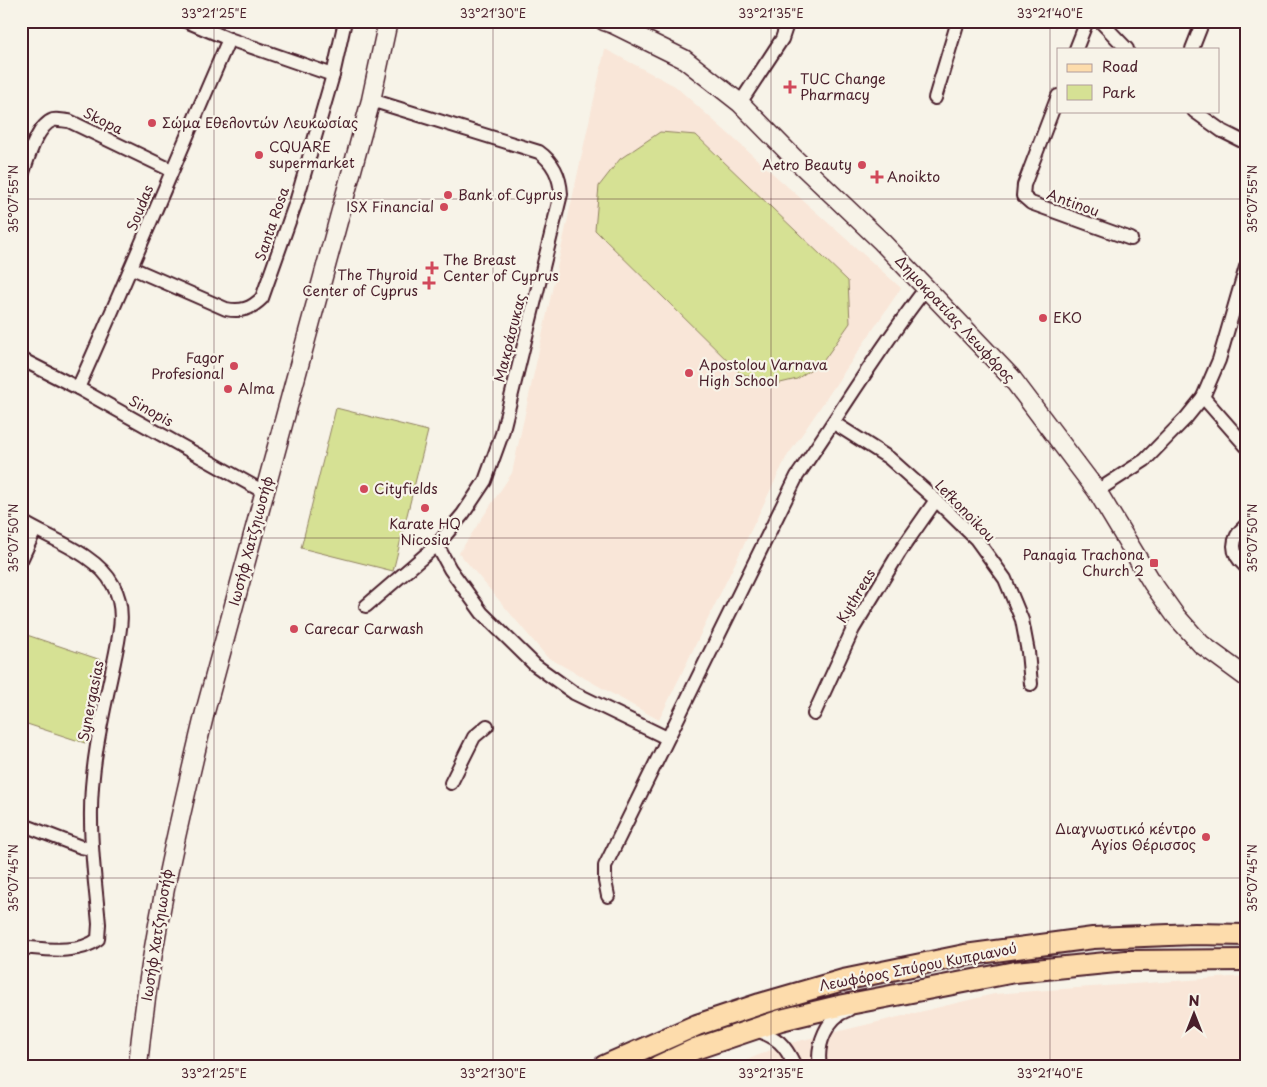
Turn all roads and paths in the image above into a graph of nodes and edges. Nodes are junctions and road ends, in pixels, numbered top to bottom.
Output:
1 (186, 21) edge
2 (345, 21) edge
3 (388, 21) edge
4 (604, 21) edge
5 (788, 21) edge
6 (958, 21) edge
7 (1087, 21) edge
8 (1100, 21) edge
9 (1203, 21) edge
10 (229, 39) junction
11 (1076, 48) edge
12 (1126, 48) edge
13 (1192, 48) edge
14 (333, 75) junction
15 (935, 98) dead end
16 (1057, 99) edge
17 (371, 100) junction
18 (740, 103) junction
19 (1195, 112) edge
20 (1246, 143) edge
21 (171, 170) junction
22 (21, 178) edge
23 (1131, 239) dead end
24 (1246, 267) edge
25 (132, 268) junction
26 (926, 288) junction
27 (21, 359) edge
28 (78, 388) junction
29 (1203, 397) junction
30 (834, 423) junction
31 (1246, 446) edge
32 (1097, 491) junction
33 (264, 492) junction
34 (936, 500) junction
35 (21, 521) edge
36 (1246, 525) edge
37 (35, 530) junction
38 (437, 545) junction
39 (21, 560) edge
40 (1246, 567) edge
41 (366, 606) dead end
42 (1246, 677) edge
43 (1031, 684) dead end
44 (814, 714) dead end
45 (487, 726) dead end
46 (667, 738) junction
47 (451, 783) dead end
48 (21, 824) edge
49 (92, 849) junction
50 (608, 896) dead end
51 (1246, 934) edge
52 (21, 947) edge
53 (1246, 960) edge
54 (881, 998) junction
55 (754, 1029) junction
56 (138, 1066) edge
57 (604, 1066) edge
58 (658, 1066) edge
59 (795, 1066) edge
60 (820, 1066) edge

1 - 10 street
2 - 14 street, Santa Rosa
3 - 17 main road, Ιωσήφ Χατζηιωσήφ
4 - 18 main road, Δημοκρατίας Λεωφόρος
5 - 18 street
6 - 15 street
7 - 11 street
8 - 12 street
9 - 13 street
10 - 14 street
10 - 21 street, Soudas
14 - 25 street, Santa Rosa
16 - 23 street, Antinou
17 - 33 main road, Ιωσήφ Χατζηιωσήφ
17 - 38 street, Μακράσυκας
18 - 26 main road, Δημοκρατίας Λεωφόρος
19 - 20 street
21 - 22 street, Skopa
21 - 25 street, Soudas
24 - 29 street
25 - 28 street, Soudas
26 - 30 street
26 - 32 main road, Δημοκρατίας Λεωφόρος
27 - 28 street, Sinopis
28 - 33 street, Sinopis
29 - 31 street
29 - 32 street
30 - 34 street, Lefkonoikou
30 - 46 street
32 - 42 main road, Δημοκρατίας Λεωφόρος
33 - 56 main road, Ιωσήφ Χατζηιωσήφ
34 - 43 street, Lefkonoikou
34 - 44 street, Kythreas
35 - 37 street, Synergasias
36 - 40 street
37 - 39 street
37 - 49 street, Synergasias
38 - 41 street, Μακράσυκας
38 - 46 street
45 - 47 street
46 - 50 street
48 - 49 street
49 - 52 street, Synergasias
51 - 57 main road, Λεωφόρος Σπύρου Κυπριανού
53 - 54 main road, Λεωφόρος Σπύρου Κυπριανού
54 - 55 main road, Λεωφόρος Σπύρου Κυπριανού
54 - 60 street
55 - 58 main road, Λεωφόρος Σπύρου Κυπριανού
55 - 59 street

